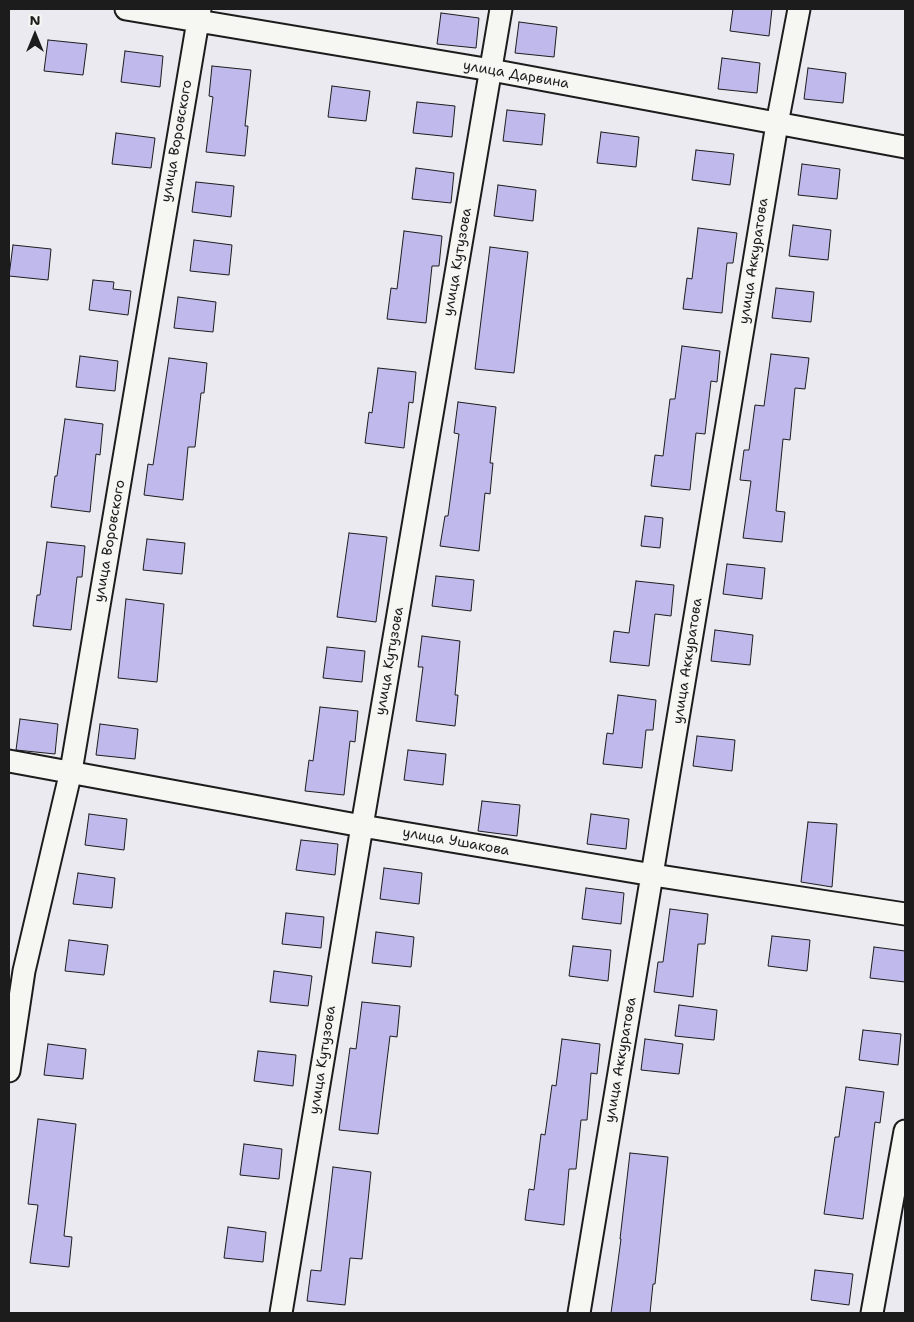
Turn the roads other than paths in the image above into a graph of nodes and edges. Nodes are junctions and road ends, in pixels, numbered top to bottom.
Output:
1 (126, 9) edge
2 (501, 9) edge
3 (799, 9) edge
4 (199, 15) edge
5 (491, 70) junction
6 (777, 124) junction
7 (905, 147) edge
8 (9, 761) edge
9 (71, 771) junction
10 (362, 826) junction
11 (653, 874) junction
12 (905, 914) edge
13 (9, 1071) edge
14 (905, 1131) edge
15 (281, 1313) edge
16 (579, 1313) edge
17 (872, 1313) edge

1 - 4 street, улица Дарвина
2 - 5 street, улица Кутузова
3 - 6 street, улица Аккуратова
4 - 5 street, улица Дарвина
4 - 9 street, улица Воровского
5 - 6 street, улица Дарвина
5 - 10 street, улица Кутузова
6 - 7 street, улица Дарвина
6 - 11 street, улица Аккуратова
8 - 9 street, улица Ушакова
9 - 10 street, улица Ушакова
9 - 13 street, улица Воровского
10 - 11 street, улица Ушакова
10 - 15 street, улица Кутузова
11 - 12 street, улица Ушакова
11 - 16 street, улица Аккуратова
14 - 17 street

